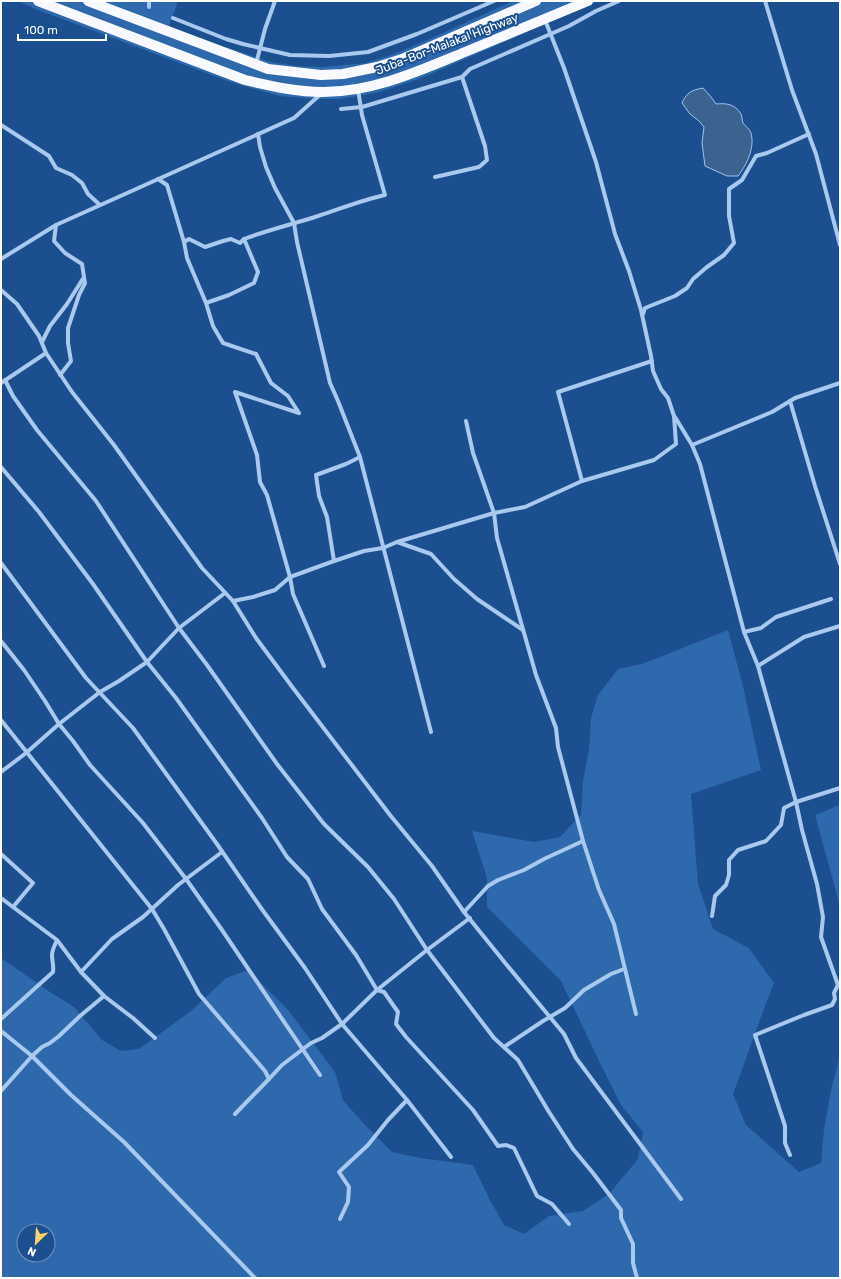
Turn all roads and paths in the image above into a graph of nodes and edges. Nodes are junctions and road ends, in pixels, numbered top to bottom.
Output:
1 (38, 1) edge
2 (88, 1) edge
3 (149, 1) edge
4 (275, 1) edge
5 (494, 1) edge
6 (536, 1) edge
7 (588, 1) edge
8 (619, 1) edge
9 (765, 1) edge
10 (149, 7) dead end
11 (173, 18) dead end
12 (544, 20) junction
13 (551, 34) junction
14 (260, 48) junction
15 (256, 64) junction
16 (462, 77) junction
17 (358, 89) junction
18 (324, 92) junction
19 (341, 110) dead end
20 (1, 125) edge
21 (258, 134) junction
22 (809, 134) junction
23 (435, 178) dead end
24 (158, 179) junction
25 (100, 205) junction
26 (294, 223) junction
27 (56, 225) junction
28 (244, 239) junction
29 (184, 242) junction
30 (840, 245) edge
31 (1, 259) edge
32 (84, 277) junction
33 (1, 290) edge
34 (206, 303) junction
35 (643, 314) dead end
36 (42, 342) junction
37 (46, 353) junction
38 (652, 360) junction
39 (60, 374) junction
40 (5, 380) junction
41 (840, 381) edge
42 (1, 383) edge
43 (790, 401) junction
44 (779, 409) dead end
45 (674, 416) junction
46 (466, 421) dead end
47 (692, 445) junction
48 (360, 457) junction
49 (1, 467) edge
50 (582, 481) junction
51 (494, 513) junction
52 (396, 542) junction
53 (383, 548) junction
54 (334, 561) junction
55 (1, 563) edge
56 (840, 564) edge
57 (290, 577) junction
58 (225, 593) junction
59 (831, 599) dead end
60 (233, 601) junction
61 (840, 626) edge
62 (179, 628) junction
63 (524, 630) junction
64 (744, 632) junction
65 (1, 641) edge
66 (147, 662) junction
67 (324, 666) dead end
68 (758, 666) junction
69 (100, 692) junction
70 (1, 720) edge
71 (59, 724) junction
72 (431, 732) dead end
73 (26, 753) junction
74 (1, 772) edge
75 (840, 788) edge
76 (796, 802) junction
77 (583, 841) junction
78 (222, 852) junction
79 (1, 854) edge
80 (1, 898) edge
81 (13, 907) junction
82 (152, 909) junction
83 (464, 912) junction
84 (712, 916) dead end
85 (470, 918) junction
86 (57, 940) junction
87 (427, 950) junction
88 (624, 969) junction
89 (81, 972) junction
90 (377, 990) junction
91 (104, 996) junction
92 (636, 1014) dead end
93 (551, 1017) junction
94 (1, 1019) edge
95 (342, 1024) junction
96 (1, 1031) edge
97 (155, 1038) dead end
98 (504, 1047) junction
99 (32, 1056) junction
100 (320, 1075) dead end
101 (269, 1080) junction
102 (1, 1091) edge
103 (407, 1100) junction
104 (235, 1114) dead end
105 (790, 1155) dead end
106 (451, 1157) dead end
107 (681, 1199) dead end
108 (340, 1219) dead end
109 (570, 1224) dead end
110 (254, 1278) edge
111 (636, 1278) edge

1 - 18 highway, Juba-Bor-Malakal Highway
2 - 15 highway, Juba-Bor-Malakal Highway
3 - 10 street
4 - 14 street
5 - 14 street
6 - 15 highway, Juba-Bor-Malakal Highway
7 - 12 highway, Juba-Bor-Malakal Highway
8 - 13 street
9 - 22 street
11 - 14 street
12 - 13 street
12 - 17 highway, Juba-Bor-Malakal Highway
13 - 16 street
13 - 38 street
14 - 15 street
16 - 19 street
16 - 23 street
17 - 18 highway, Juba-Bor-Malakal Highway
17 - 26 street
18 - 21 street
20 - 25 street
21 - 24 street
21 - 26 street
22 - 30 street
22 - 35 street
24 - 25 street
24 - 29 street
25 - 27 street
26 - 28 street
26 - 48 street
27 - 31 street
27 - 32 street
28 - 29 street
28 - 34 street
29 - 34 street
32 - 36 street
32 - 39 street
33 - 36 street
34 - 57 street
36 - 37 street
37 - 39 street
37 - 40 street
38 - 45 street
38 - 50 street
39 - 58 street
40 - 42 street
40 - 62 street
41 - 43 street
41 - 44 street
43 - 47 street
43 - 56 street
45 - 47 street
45 - 50 street
46 - 51 street
47 - 64 street
48 - 53 street
48 - 54 street
49 - 66 street
50 - 51 street
51 - 52 street
51 - 63 street
52 - 53 street
52 - 63 street
53 - 54 street
53 - 72 street
54 - 57 street
55 - 69 street
57 - 60 street
57 - 67 street
58 - 60 street
58 - 62 street
59 - 64 street
60 - 83 street
61 - 68 street
62 - 66 street
62 - 87 street
63 - 77 street
64 - 68 street
65 - 71 street
66 - 69 street
66 - 90 street
68 - 76 street
69 - 71 street
69 - 78 street
70 - 73 street
71 - 73 street
71 - 100 street
73 - 74 street
73 - 82 street
75 - 76 street
76 - 84 street
76 - 105 street
77 - 83 street
77 - 88 street
78 - 82 street
78 - 95 street
79 - 81 street
80 - 81 street
81 - 86 street
82 - 89 street
82 - 101 street
83 - 85 street
85 - 87 street
85 - 93 street
86 - 89 street
86 - 94 street
87 - 90 street
87 - 98 street
88 - 92 street
88 - 93 street
89 - 91 street
90 - 95 street
90 - 109 street
91 - 97 street
91 - 99 street
93 - 98 street
93 - 107 street
95 - 101 street
95 - 103 street
96 - 99 street
98 - 111 street
99 - 102 street
99 - 110 street
101 - 104 street
103 - 106 street
103 - 108 street

